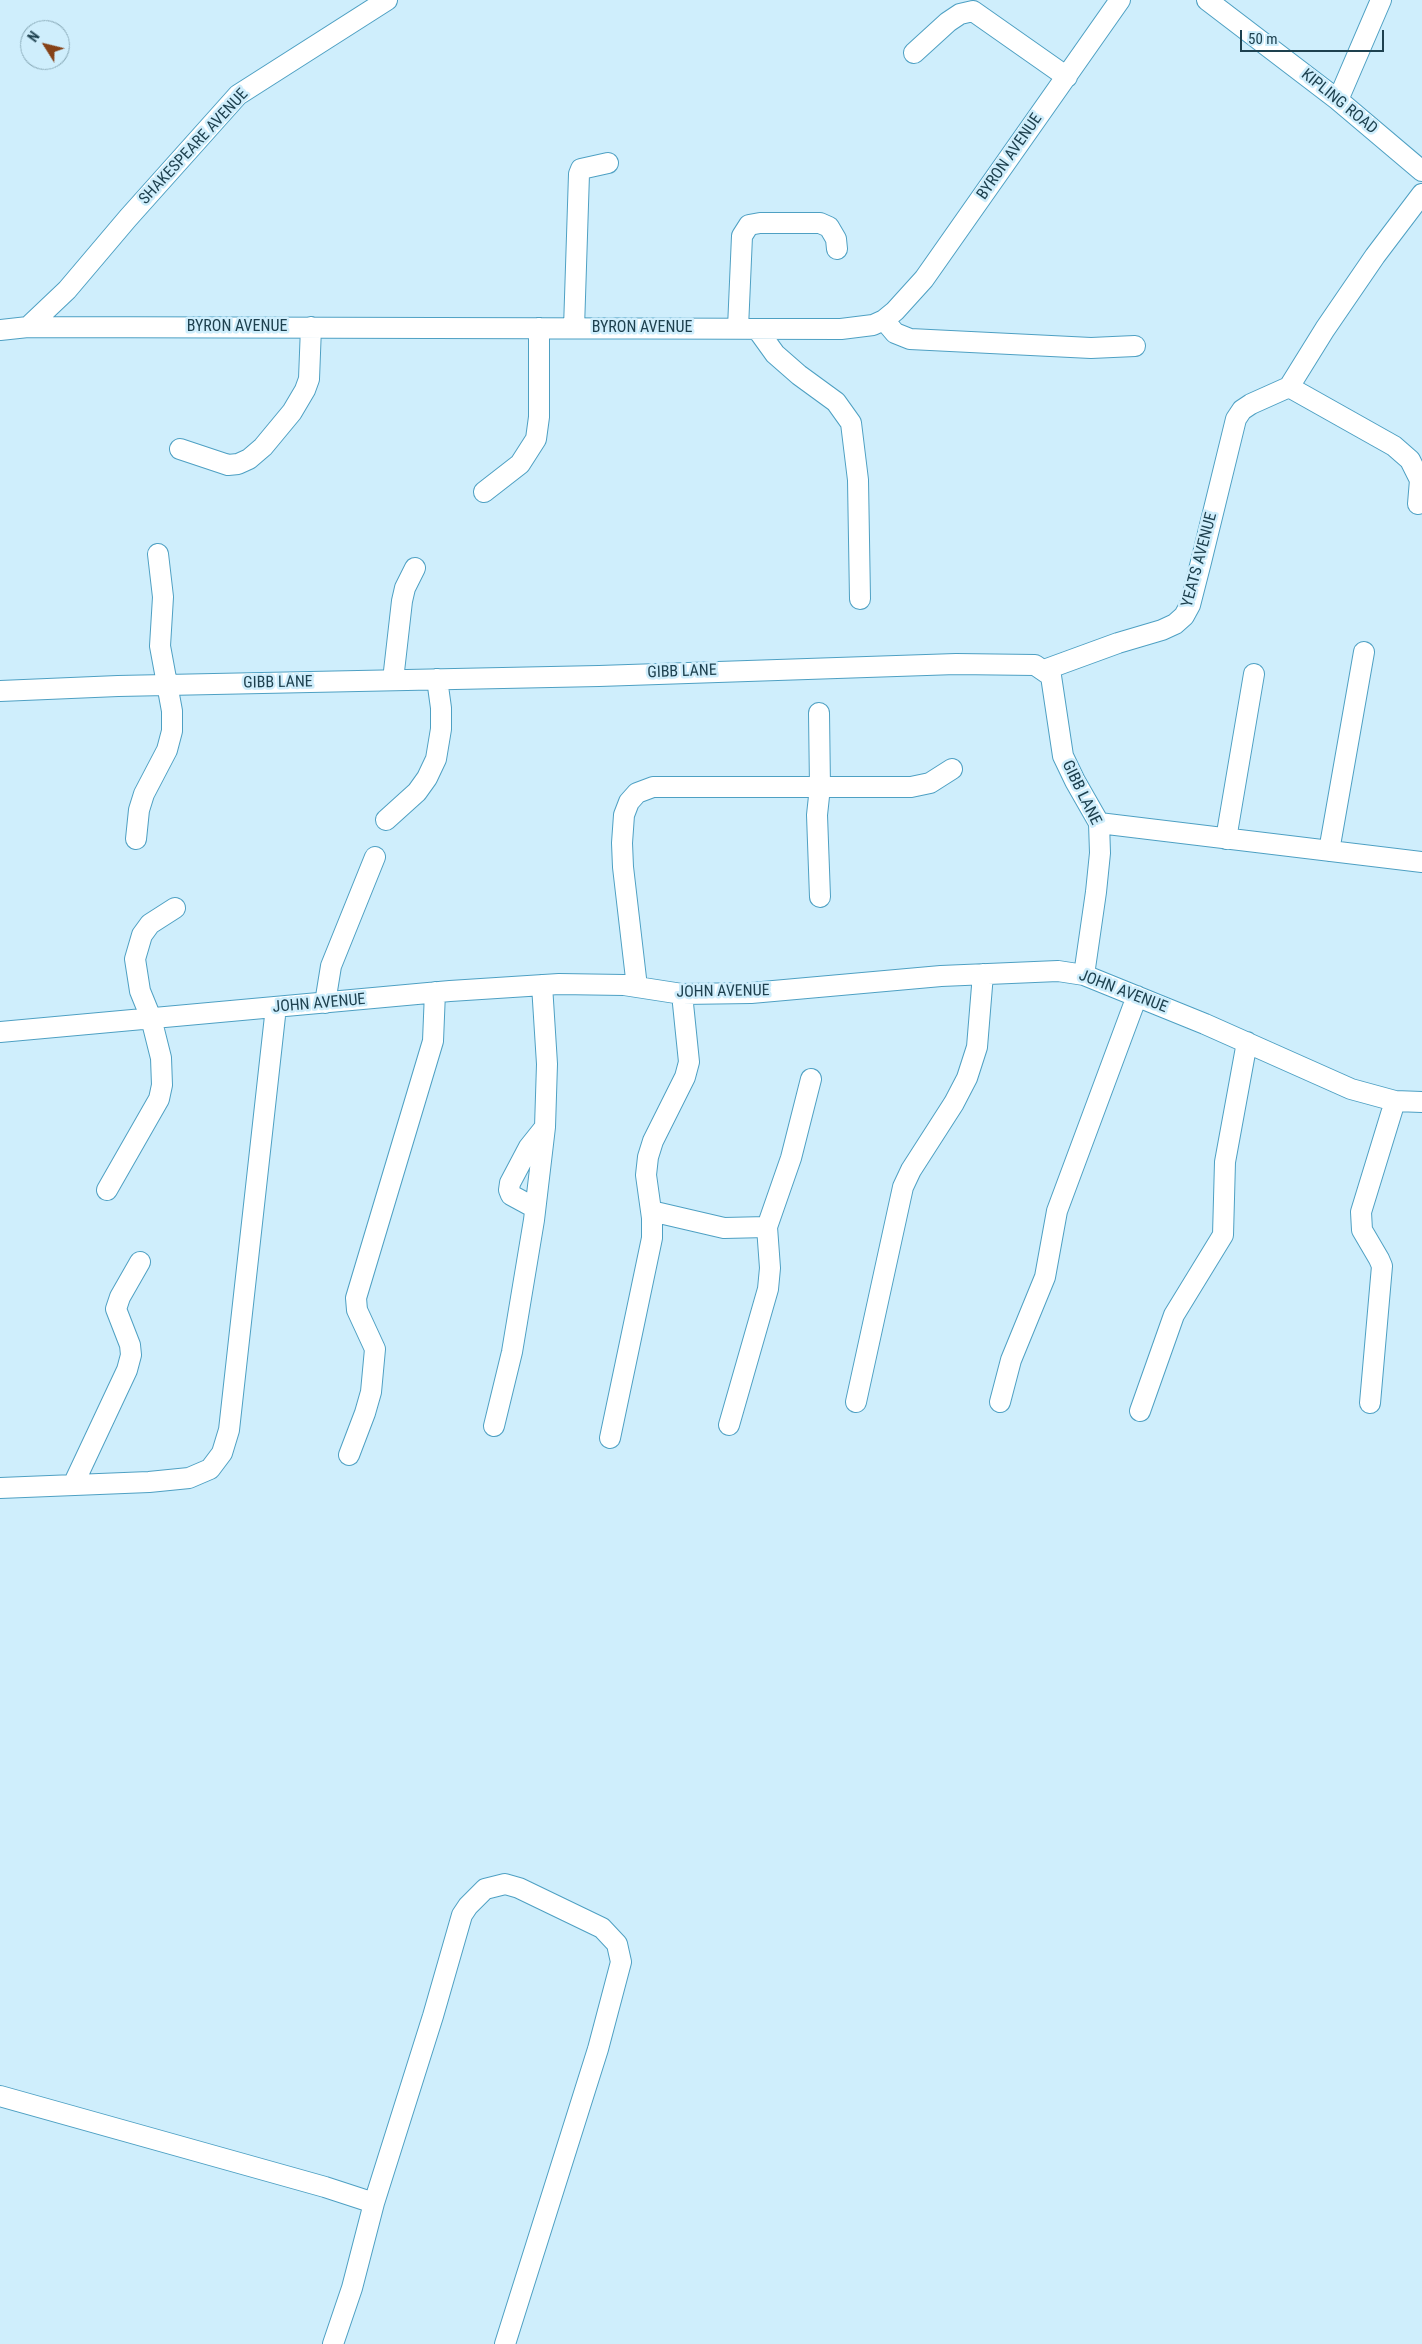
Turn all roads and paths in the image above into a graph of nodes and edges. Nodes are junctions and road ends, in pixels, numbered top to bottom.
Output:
1 (387, 0) edge
2 (1120, 0) edge
3 (1207, 0) edge
4 (1381, 0) edge
5 (914, 53) dead end
6 (1067, 77) junction
7 (1338, 100) junction
8 (608, 163) dead end
9 (1422, 171) edge
10 (1422, 194) edge
11 (838, 249) dead end
12 (884, 320) junction
13 (28, 327) junction
14 (311, 328) junction
15 (539, 328) junction
16 (574, 328) junction
17 (747, 328) junction
18 (0, 330) edge
19 (1135, 346) dead end
20 (1288, 387) junction
21 (180, 448) dead end
22 (484, 492) dead end
23 (1418, 504) dead end
24 (158, 554) dead end
25 (415, 568) dead end
26 (860, 599) dead end
27 (1364, 652) dead end
28 (1044, 670) junction
29 (1254, 674) dead end
30 (436, 679) junction
31 (393, 680) junction
32 (169, 685) junction
33 (0, 691) edge
34 (819, 714) dead end
35 (952, 769) dead end
36 (820, 788) junction
37 (386, 820) dead end
38 (1099, 822) junction
39 (136, 839) dead end
40 (1226, 839) junction
41 (1330, 851) junction
42 (374, 857) dead end
43 (1422, 862) edge
44 (820, 897) dead end
45 (175, 908) dead end
46 (983, 974) junction
47 (1084, 975) junction
48 (542, 985) junction
49 (637, 987) junction
50 (435, 992) junction
51 (682, 994) junction
52 (1136, 996) junction
53 (325, 1003) junction
54 (276, 1007) junction
55 (151, 1018) junction
56 (0, 1032) edge
57 (1247, 1042) junction
58 (811, 1079) dead end
59 (1395, 1101) junction
60 (1422, 1102) edge
61 (544, 1127) junction
62 (107, 1190) dead end
63 (535, 1208) junction
64 (651, 1211) junction
65 (767, 1227) junction
66 (140, 1262) dead end
67 (856, 1402) dead end
68 (1000, 1402) dead end
69 (1370, 1403) dead end
70 (1140, 1412) dead end
71 (729, 1425) dead end
72 (494, 1426) dead end
73 (610, 1438) dead end
74 (349, 1454) dead end
75 (72, 1485) junction
76 (0, 1488) edge
77 (0, 2096) edge
78 (374, 2203) junction
79 (333, 2344) edge
80 (505, 2344) edge

1 - 13 street, SHAKESPEARE AVENUE
2 - 6 street, BYRON AVENUE
3 - 7 street, KIPLING ROAD
4 - 7 street
5 - 6 street
6 - 12 street, BYRON AVENUE
7 - 9 street, KIPLING ROAD
8 - 16 street
10 - 20 street
11 - 17 street
12 - 17 street, BYRON AVENUE
12 - 19 street
13 - 14 street, BYRON AVENUE
13 - 18 street, BYRON AVENUE
14 - 15 street, BYRON AVENUE
14 - 21 street
15 - 16 street, BYRON AVENUE
15 - 22 street
16 - 17 street, BYRON AVENUE
17 - 26 street
20 - 23 street
20 - 28 street, YEATS AVENUE
24 - 32 street
25 - 31 street
27 - 41 street
28 - 30 street, GIBB LANE
28 - 38 street, GIBB LANE
29 - 40 street
30 - 31 street, GIBB LANE
30 - 37 street
31 - 32 street, GIBB LANE
32 - 33 street, GIBB LANE
32 - 39 street
34 - 36 street
35 - 36 street
36 - 44 street
36 - 49 street
38 - 40 street
38 - 47 street, GIBB LANE
40 - 41 street
41 - 43 street
42 - 53 street
45 - 55 street
46 - 47 street, JOHN AVENUE
46 - 51 street, JOHN AVENUE
46 - 67 street
47 - 52 street, JOHN AVENUE
48 - 49 street, JOHN AVENUE
48 - 50 street, JOHN AVENUE
48 - 61 street
49 - 51 street, JOHN AVENUE
50 - 53 street, JOHN AVENUE
50 - 74 street
51 - 64 street
52 - 57 street, JOHN AVENUE
52 - 68 street
53 - 54 street, JOHN AVENUE
54 - 55 street, JOHN AVENUE
54 - 75 street
55 - 56 street, JOHN AVENUE
55 - 62 street
57 - 59 street, JOHN AVENUE
57 - 70 street
58 - 65 street
59 - 60 street, JOHN AVENUE
59 - 69 street
61 - 63 street
61 - 63 street
63 - 72 street
64 - 65 street
64 - 73 street
65 - 71 street
66 - 75 street
75 - 76 street
77 - 78 street
78 - 79 street
78 - 80 street

